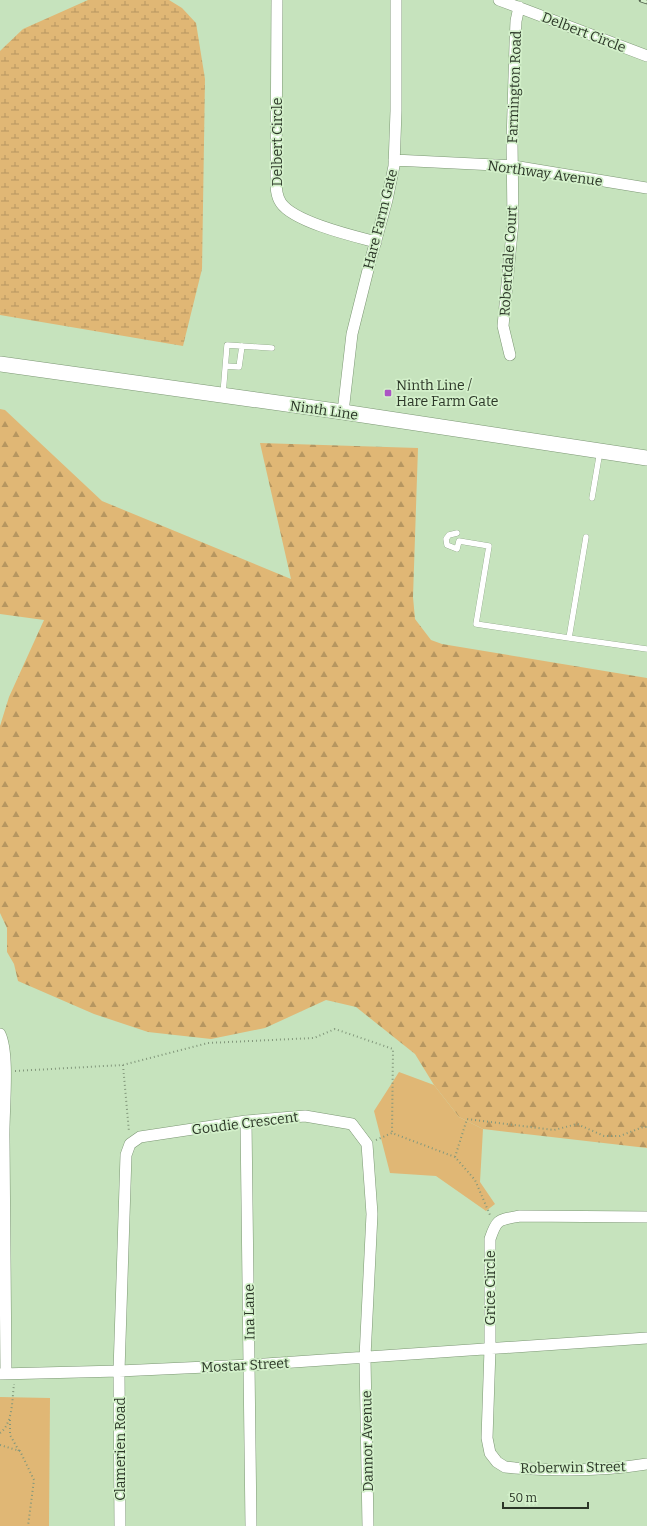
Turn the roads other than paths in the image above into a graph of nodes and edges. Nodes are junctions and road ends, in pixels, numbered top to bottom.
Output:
1 (277, 0) edge
2 (396, 0) edge
3 (499, 0) edge
4 (519, 7) junction
5 (647, 56) edge
6 (394, 160) junction
7 (513, 166) junction
8 (647, 188) edge
9 (376, 242) junction
10 (242, 346) junction
11 (272, 348) dead end
12 (510, 355) dead end
13 (0, 364) edge
14 (226, 366) junction
15 (223, 396) junction
16 (343, 412) junction
17 (600, 450) junction
18 (647, 458) edge
19 (592, 498) dead end
20 (458, 537) dead end
21 (586, 537) dead end
22 (569, 638) junction
23 (647, 649) edge
24 (0, 1034) edge
25 (246, 1121) junction
26 (2, 1138) edge
27 (647, 1217) edge
28 (2, 1257) edge
29 (647, 1338) edge
30 (490, 1349) junction
31 (365, 1357) junction
32 (250, 1365) junction
33 (119, 1371) junction
34 (7, 1374) edge
35 (647, 1464) edge
36 (120, 1526) edge
37 (251, 1526) edge
38 (368, 1526) edge

1 - 9 street, Delbert Circle
2 - 6 street, Hare Farm Gate
3 - 4 street, Delbert Circle
4 - 5 street, Delbert Circle
4 - 7 street, Farmington Road
6 - 7 street, Northway Avenue
6 - 9 street, Hare Farm Gate
7 - 8 street, Northway Avenue
7 - 12 street, Robertdale Court
9 - 16 street, Hare Farm Gate
10 - 11 lane
10 - 14 lane
10 - 14 lane
13 - 15 main road, Ninth Line
14 - 15 lane
15 - 16 main road, Ninth Line
16 - 17 main road, Ninth Line
17 - 18 main road, Ninth Line
17 - 19 lane
20 - 22 lane
21 - 22 lane
22 - 23 lane
24 - 26 street
25 - 31 street, Goudie Crescent
25 - 32 street, Ina Lane
25 - 33 street, Goudie Crescent
26 - 28 street
27 - 30 street, Grice Circle
28 - 34 street
29 - 30 street
30 - 31 street, Mostar Street
30 - 35 street, Roberwin Street
31 - 32 street, Mostar Street
31 - 38 street, Dannor Avenue
32 - 33 street, Mostar Street
32 - 37 street, Ina Lane
33 - 34 street, Mostar Street
33 - 36 street, Clamerien Road

